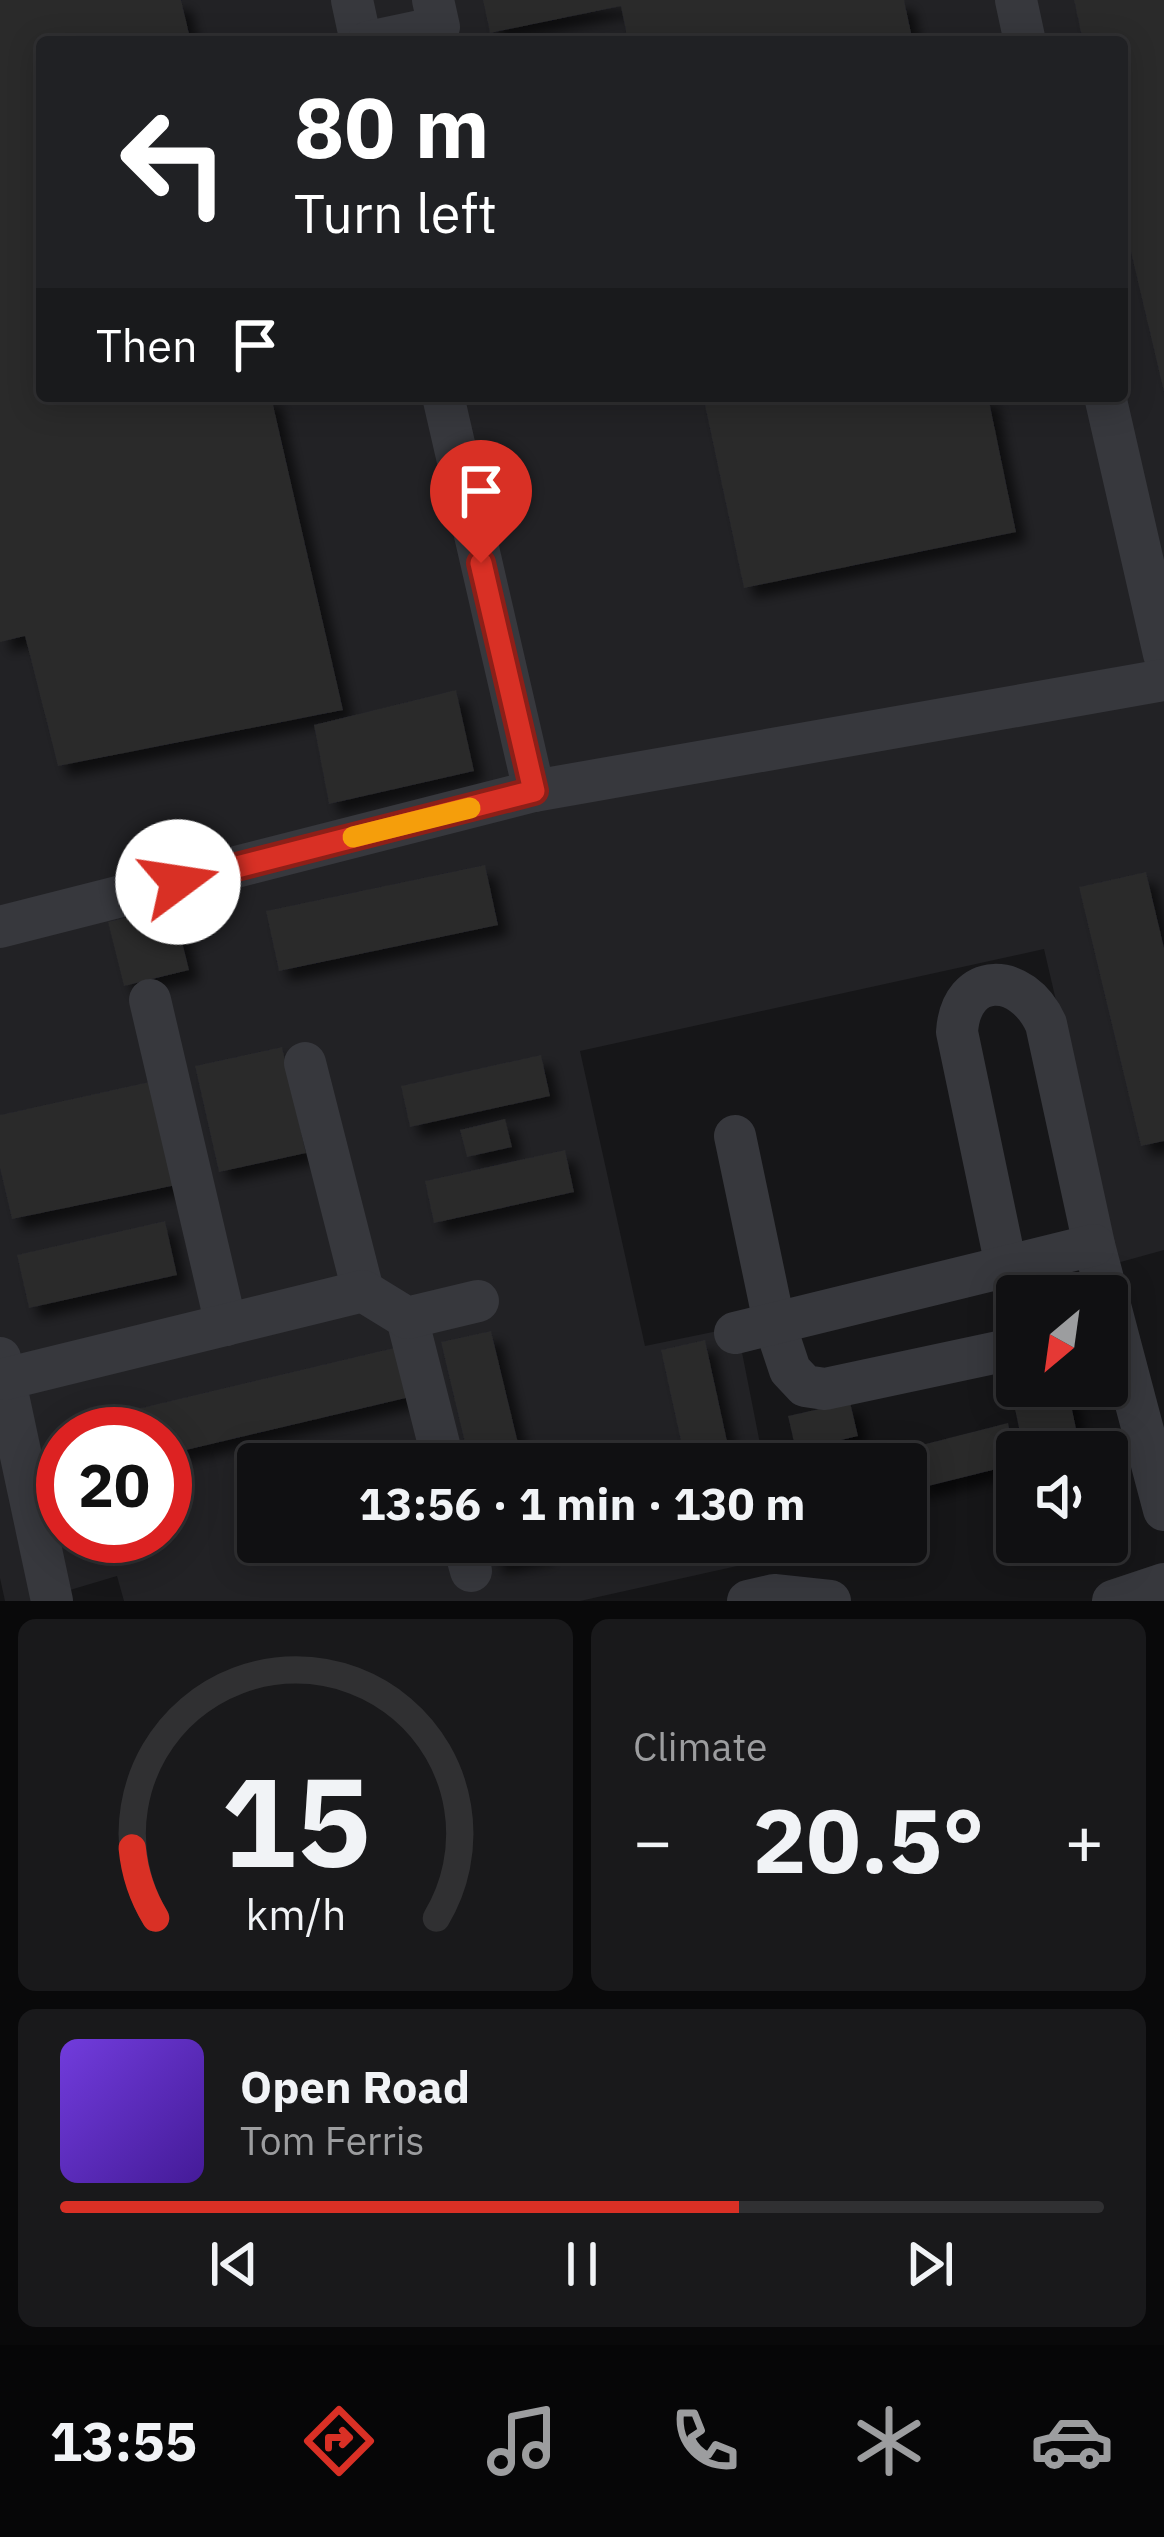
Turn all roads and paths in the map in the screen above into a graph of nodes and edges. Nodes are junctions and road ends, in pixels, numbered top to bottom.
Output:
1 (352, 0) edge
2 (433, 0) edge
3 (1016, 0) edge
4 (362, 36) edge
5 (394, 36) edge
6 (1024, 36) edge
7 (443, 402) edge
8 (1107, 402) edge
9 (1164, 654) edge
10 (1164, 680) edge
11 (534, 791) junction
12 (0, 928) edge
13 (150, 1000) dead end
14 (305, 1063) dead end
15 (735, 1136) dead end
16 (1094, 1244) junction
17 (1006, 1266) junction
18 (1100, 1275) edge
19 (363, 1291) junction
20 (478, 1301) dead end
21 (407, 1318) junction
22 (226, 1325) junction
23 (755, 1327) junction
24 (996, 1352) edge
25 (2, 1369) edge
26 (1128, 1386) edge
27 (439, 1443) edge
28 (1164, 1510) edge
29 (1164, 1584) edge
30 (52, 1601) edge
31 (748, 1601) edge
32 (830, 1601) edge
33 (1113, 1601) edge

1 - 4 street
2 - 5 street
3 - 6 street
7 - 11 street
8 - 9 street
10 - 11 street
11 - 12 street
13 - 22 street
14 - 19 street
15 - 23 street
16 - 17 street
16 - 17 street
16 - 18 street
17 - 23 street
19 - 21 street
19 - 22 street
20 - 21 street
21 - 27 street
22 - 25 street
23 - 24 street
25 - 30 street
26 - 28 street
29 - 33 street
31 - 32 street

